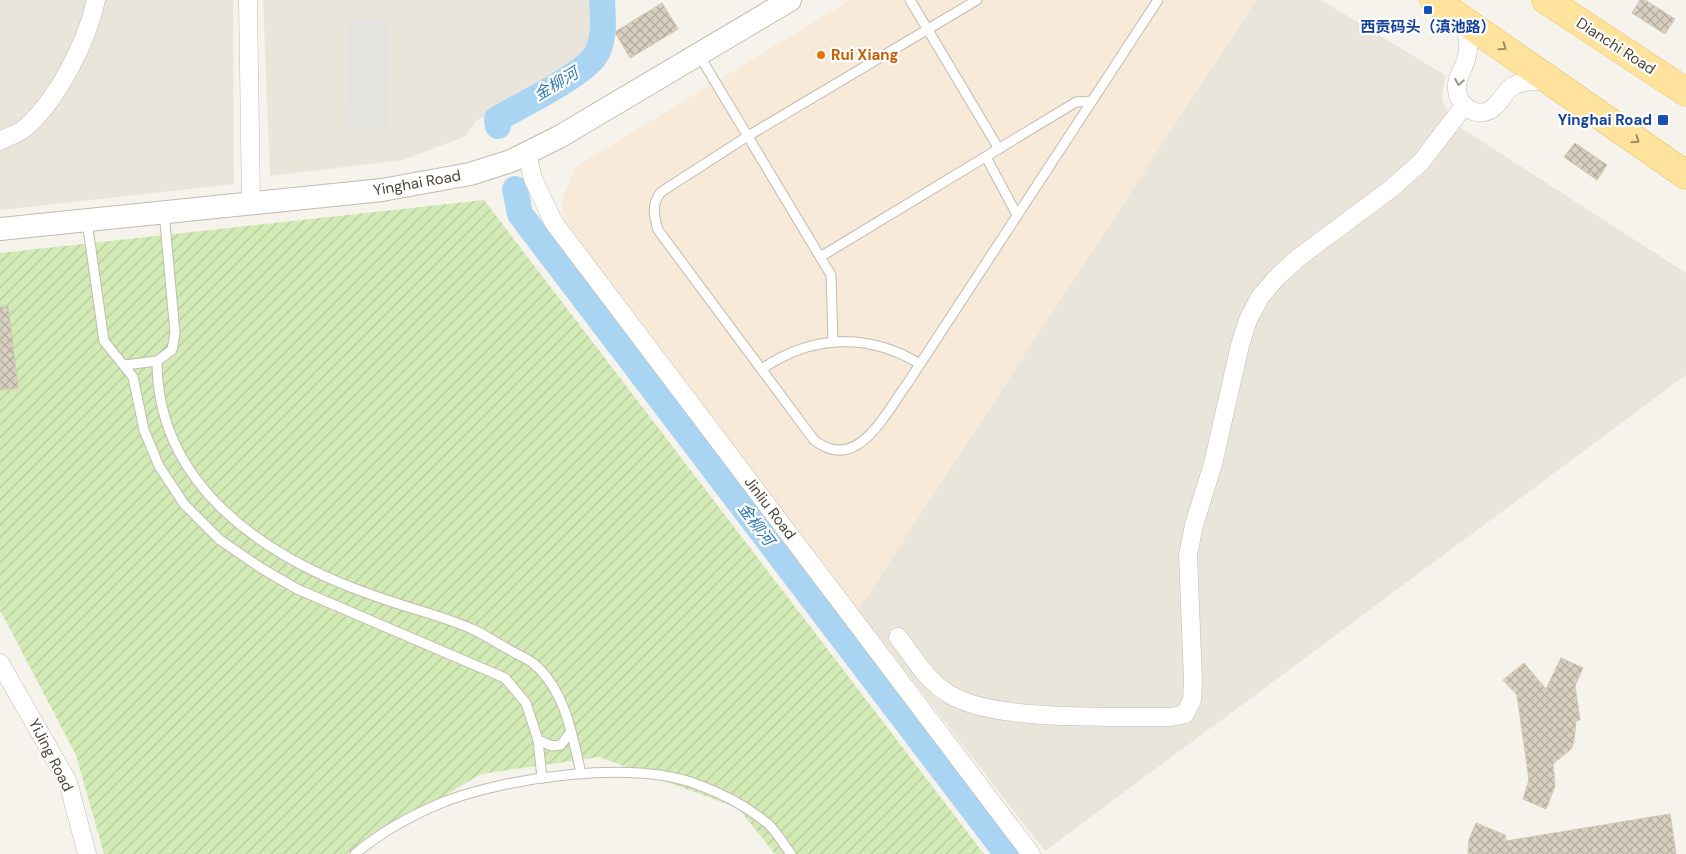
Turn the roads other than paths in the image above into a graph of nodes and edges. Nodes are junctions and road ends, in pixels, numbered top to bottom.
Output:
1 (96, 0) edge
2 (248, 0) edge
3 (790, 0) edge
4 (910, 0) edge
5 (977, 0) edge
6 (1158, 0) edge
7 (1434, 0) edge
8 (1546, 0) edge
9 (1462, 19) junction
10 (928, 31) junction
11 (699, 54) junction
12 (1551, 81) junction
13 (1686, 92) edge
14 (1092, 101) junction
15 (1464, 106) junction
16 (748, 136) junction
17 (0, 141) edge
18 (999, 149) junction
19 (527, 153) junction
20 (986, 157) junction
21 (1686, 175) edge
22 (251, 203) junction
23 (164, 212) junction
24 (1017, 215) junction
25 (87, 220) junction
26 (0, 229) edge
27 (820, 257) junction
28 (833, 341) junction
29 (157, 361) junction
30 (920, 364) junction
31 (125, 365) junction
32 (762, 369) junction
33 (898, 638) dead end
34 (0, 663) edge
35 (572, 731) junction
36 (538, 740) junction
37 (581, 774) junction
38 (542, 778) junction
39 (87, 854) edge
40 (355, 854) edge
41 (791, 854) edge
42 (1031, 854) edge

1 - 17 street
2 - 22 street
3 - 11 street, Yinghai Road
4 - 10 lane
5 - 10 lane
6 - 14 lane
7 - 9 main road
8 - 13 main road, Dianchi Road
9 -> 12 main road
9 -> 15 street
10 - 16 lane
10 - 18 lane
11 - 16 lane
11 - 19 street, Yinghai Road
12 - 15 street
12 -> 21 main road
14 - 18 lane
14 - 24 lane
15 - 33 street
16 - 27 lane
16 - 32 lane
18 - 20 lane
19 - 22 street, Yinghai Road
19 - 42 street, Jinliu Road
20 - 24 lane
20 - 27 lane
22 - 23 street, Yinghai Road
23 - 25 street, Yinghai Road
23 - 29 lane
24 - 30 lane
25 - 26 street, Yinghai Road
25 - 31 lane
27 - 28 lane
28 - 30 lane
28 - 32 lane
29 - 31 lane
29 - 35 lane
30 - 32 lane
31 - 36 lane
34 - 39 street, YiJing Road
35 - 36 lane
35 - 37 lane
36 - 38 lane
37 - 38 lane
37 - 41 lane
38 - 40 lane

